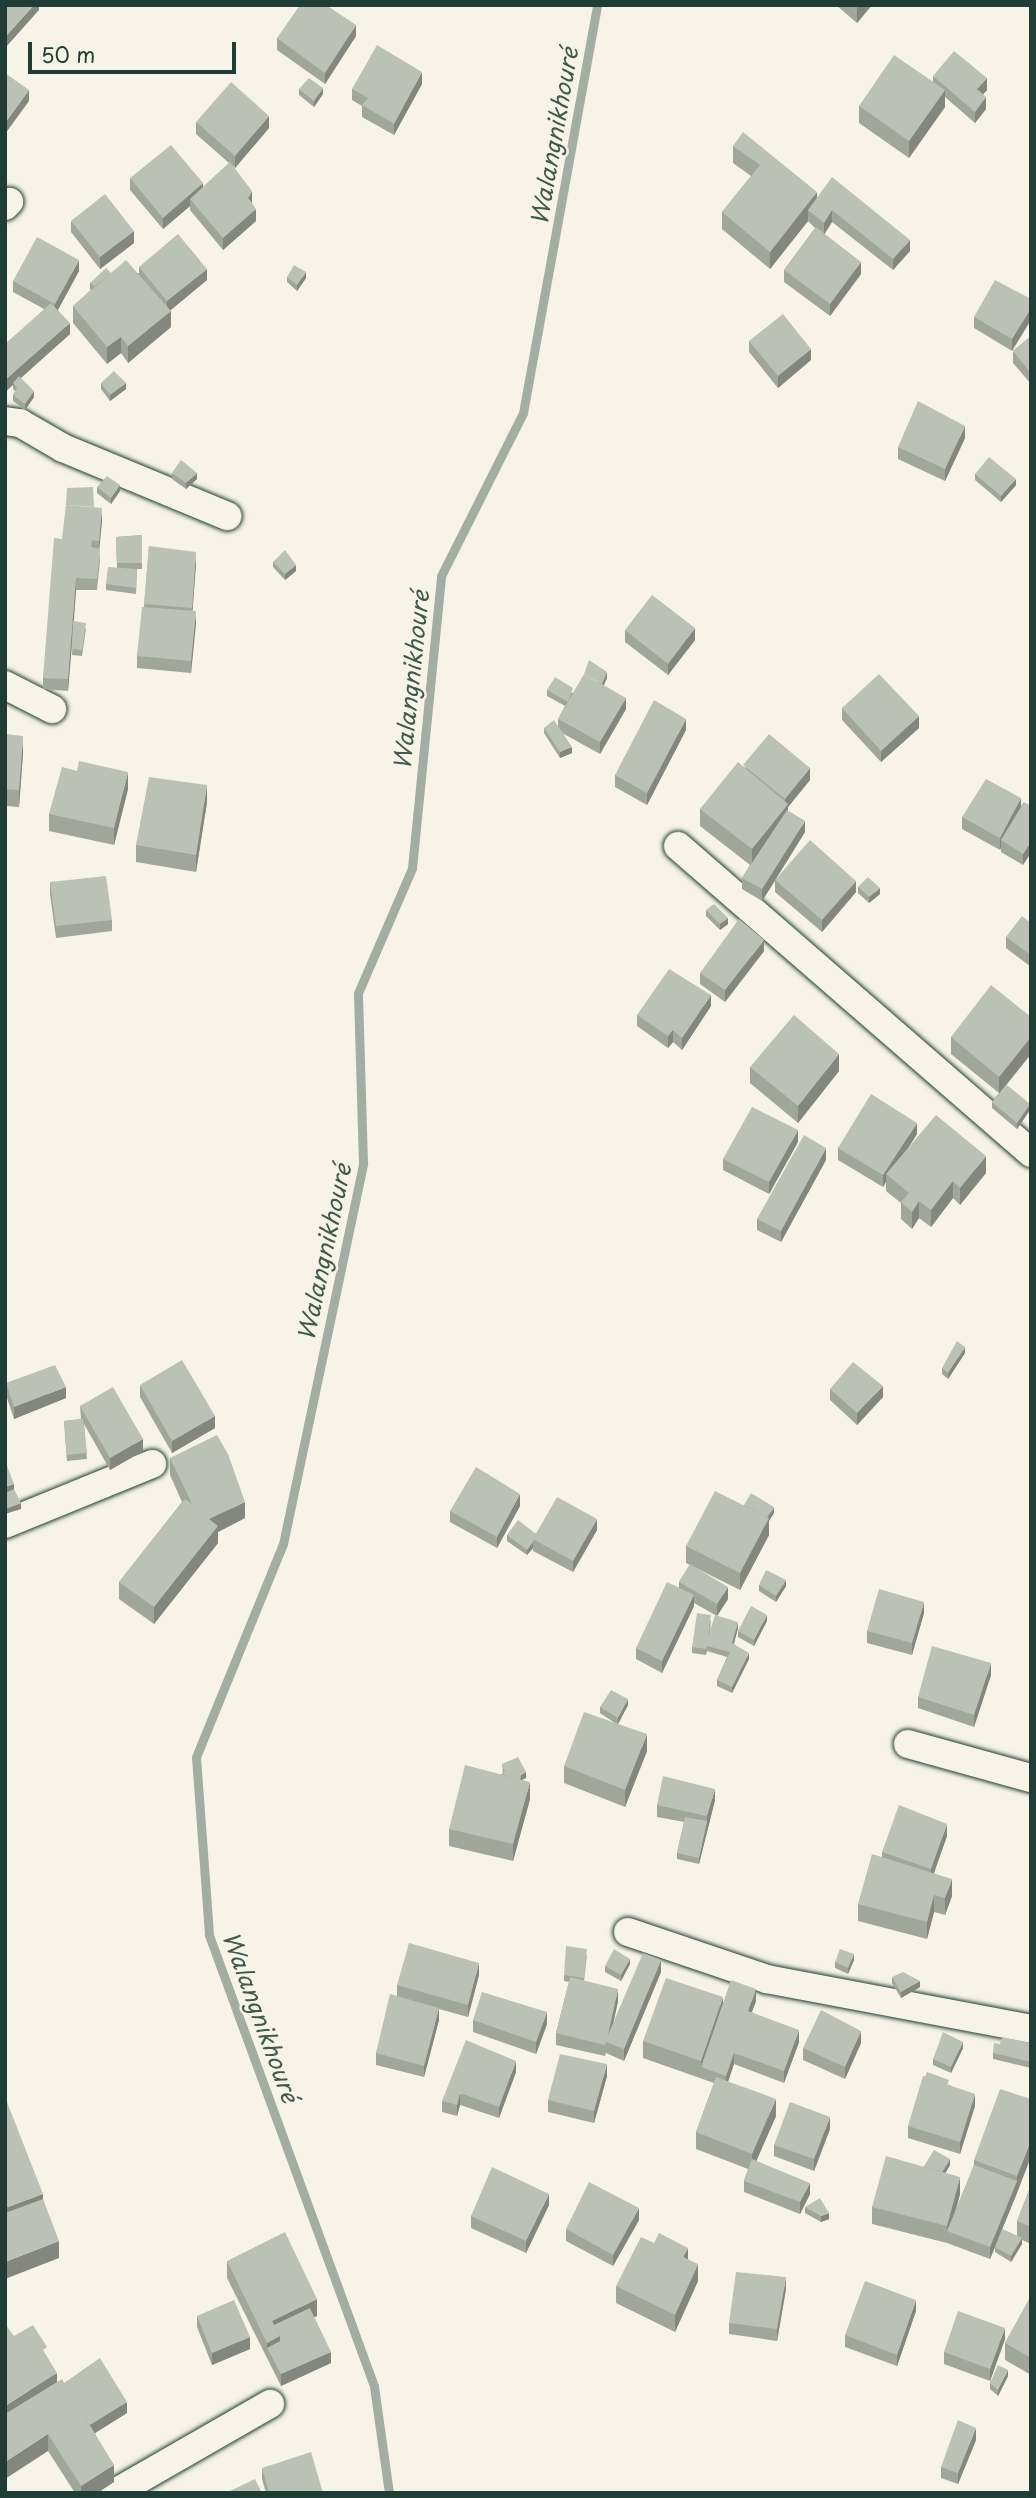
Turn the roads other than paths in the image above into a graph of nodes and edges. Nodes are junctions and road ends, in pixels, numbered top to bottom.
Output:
1 (5, 421) edge
2 (228, 516) dead end
3 (5, 685) edge
4 (52, 709) dead end
5 (678, 846) dead end
6 (1031, 1153) edge
7 (152, 1464) dead end
8 (5, 1524) edge
9 (908, 1744) dead end
10 (1031, 1778) edge
11 (628, 1932) dead end
12 (1031, 2028) edge
13 (270, 2404) dead end
14 (115, 2493) edge

1 - 2 street
3 - 4 street
5 - 6 street
7 - 8 street
9 - 10 street
11 - 12 street
13 - 14 street

